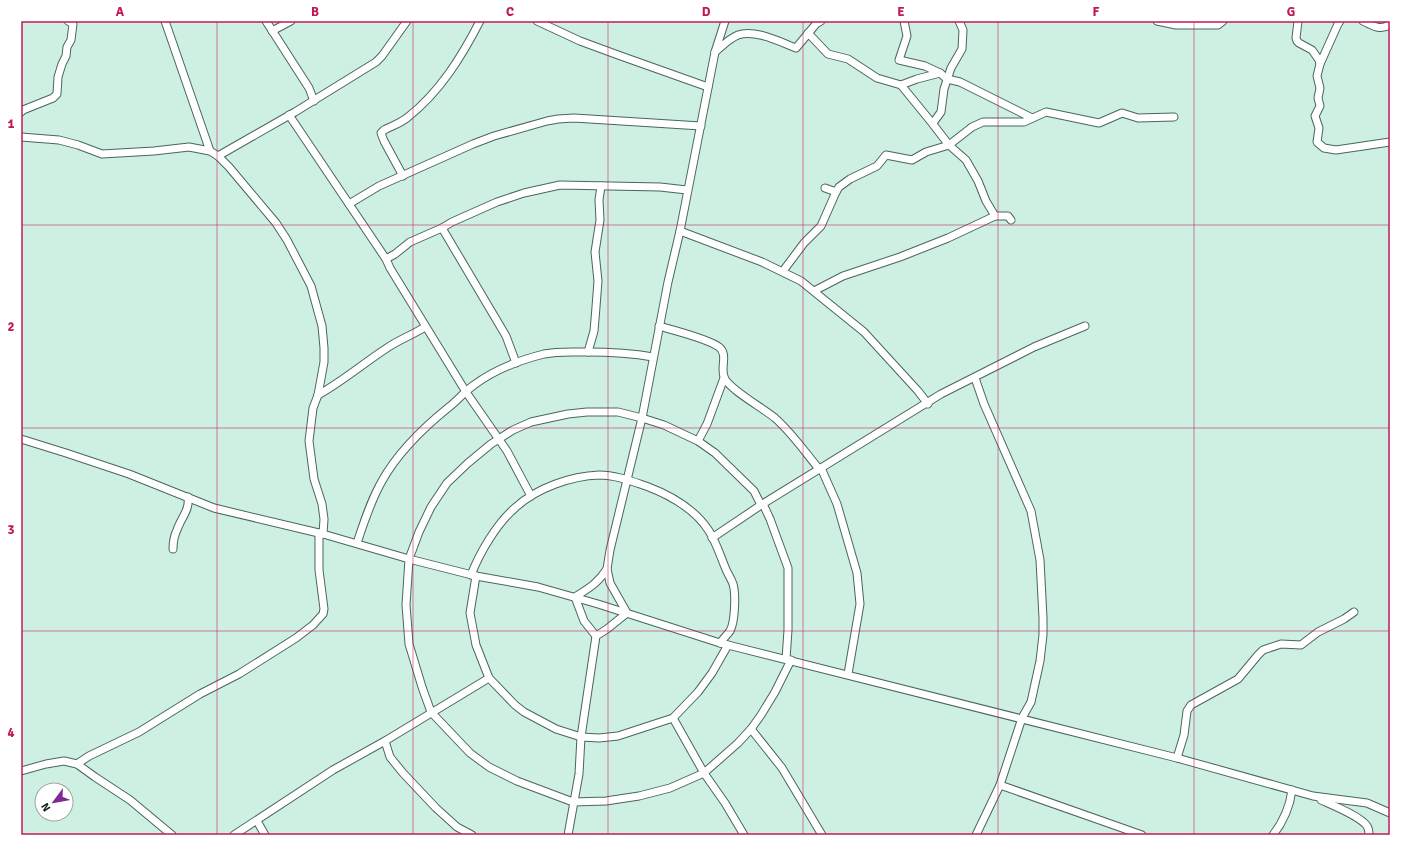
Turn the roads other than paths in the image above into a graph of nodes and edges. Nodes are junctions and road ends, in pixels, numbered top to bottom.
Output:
1 (68, 21) edge
2 (165, 21) edge
3 (266, 21) edge
4 (291, 21) edge
5 (408, 21) edge
6 (480, 21) edge
7 (537, 21) edge
8 (725, 21) edge
9 (821, 21) edge
10 (904, 21) edge
11 (959, 21) edge
12 (1157, 21) edge
13 (1223, 21) edge
14 (1298, 21) edge
15 (1340, 21) edge
16 (1362, 21) edge
17 (1389, 23) edge
18 (272, 31) junction
19 (808, 33) junction
20 (715, 52) junction
21 (1320, 64) junction
22 (940, 73) junction
23 (948, 78) junction
24 (901, 85) junction
25 (708, 87) junction
26 (314, 101) junction
27 (21, 112) edge
28 (289, 116) junction
29 (1174, 117) dead end
30 (1032, 118) junction
31 (933, 124) junction
32 (701, 126) junction
33 (21, 137) edge
34 (1390, 142) edge
35 (948, 145) junction
36 (210, 151) junction
37 (218, 156) junction
38 (403, 176) junction
39 (601, 186) junction
40 (825, 188) dead end
41 (687, 190) junction
42 (836, 192) junction
43 (348, 204) junction
44 (995, 216) junction
45 (1011, 220) dead end
46 (442, 228) junction
47 (680, 231) junction
48 (386, 259) junction
49 (783, 271) junction
50 (814, 291) junction
51 (659, 326) junction
52 (1085, 326) dead end
53 (425, 327) junction
54 (588, 352) junction
55 (653, 357) junction
56 (516, 363) junction
57 (724, 378) junction
58 (975, 378) junction
59 (466, 392) junction
60 (318, 395) junction
61 (928, 404) junction
62 (642, 418) junction
63 (21, 439) edge
64 (499, 439) junction
65 (698, 441) junction
66 (820, 469) junction
67 (627, 480) junction
68 (531, 496) junction
69 (188, 497) junction
70 (762, 504) junction
71 (321, 533) junction
72 (712, 538) junction
73 (357, 543) junction
74 (173, 549) dead end
75 (409, 559) junction
76 (607, 569) junction
77 (474, 575) junction
78 (575, 598) junction
79 (1354, 612) dead end
80 (627, 613) junction
81 (596, 636) junction
82 (724, 644) junction
83 (788, 660) junction
84 (848, 674) junction
85 (489, 678) junction
86 (431, 712) junction
87 (673, 718) junction
88 (1022, 718) junction
89 (751, 729) junction
90 (581, 737) junction
91 (385, 741) junction
92 (1177, 758) junction
93 (77, 764) junction
94 (21, 771) edge
95 (704, 773) junction
96 (1000, 785) junction
97 (1292, 790) junction
98 (1314, 796) junction
99 (573, 802) junction
100 (1390, 813) edge
101 (257, 821) junction
102 (1138, 834) edge
103 (172, 835) edge
104 (234, 835) edge
105 (265, 835) edge
106 (472, 835) edge
107 (568, 835) edge
108 (744, 835) edge
109 (822, 835) edge
110 (976, 835) edge
111 (1273, 835) edge
112 (1369, 835) edge

1 - 27 street
2 - 36 street
3 - 18 street
4 - 18 street
5 - 26 street
6 - 38 street
7 - 25 street
8 - 20 street
9 - 19 street
10 - 22 street
11 - 23 street
12 - 13 street
14 - 21 street
15 - 21 street
16 - 17 street
18 - 26 street
19 - 20 street
19 - 24 street
20 - 25 street
21 - 34 street
22 - 23 street
22 - 24 street
23 - 30 street
23 - 31 street
24 - 31 street
25 - 32 street
26 - 28 street
28 - 37 street
28 - 43 street
29 - 30 street
30 - 35 street
31 - 35 street
32 - 38 street
32 - 41 street
33 - 36 street
35 - 42 street
35 - 44 street
36 - 37 street
37 - 60 street
38 - 43 street
39 - 41 street
39 - 46 street
39 - 54 street
40 - 42 street
41 - 47 street
42 - 49 street
43 - 48 street
44 - 45 street
44 - 50 street
46 - 48 street
46 - 56 street
47 - 49 street
47 - 51 street
48 - 53 street
49 - 50 street
50 - 61 street
51 - 55 street
51 - 57 street
52 - 58 street
53 - 59 street
53 - 60 street
54 - 55 street
54 - 56 street
55 - 62 street
56 - 59 street
57 - 65 street
57 - 66 street
58 - 61 street
58 - 88 street
59 - 64 street
59 - 73 street
60 - 71 street
61 - 66 street
62 - 64 street
62 - 65 street
62 - 67 street
63 - 69 street
64 - 68 street
64 - 75 street
65 - 70 street
66 - 70 street
66 - 84 street
67 - 68 street
67 - 72 street
67 - 76 street
68 - 77 street
69 - 71 street
69 - 74 street
70 - 72 street
70 - 83 street
71 - 73 street
71 - 93 street
72 - 82 street
73 - 75 street
75 - 77 street
75 - 86 street
76 - 78 street
76 - 80 street
77 - 78 street
77 - 85 street
78 - 80 street
78 - 81 street
79 - 92 street
80 - 81 street
80 - 82 street
81 - 90 street
82 - 83 street
82 - 87 street
83 - 84 street
83 - 89 street
84 - 88 street
85 - 86 street
85 - 90 street
86 - 91 street
86 - 99 street
87 - 90 street
87 - 95 street
88 - 92 street
88 - 96 street
89 - 95 street
89 - 109 street
90 - 99 street
91 - 101 street
91 - 106 street
92 - 97 street
93 - 94 street
93 - 103 street
95 - 99 street
95 - 108 street
96 - 102 street
96 - 110 street
97 - 98 street
97 - 111 street
98 - 100 street
98 - 112 street
99 - 107 street
101 - 104 street
101 - 105 street

